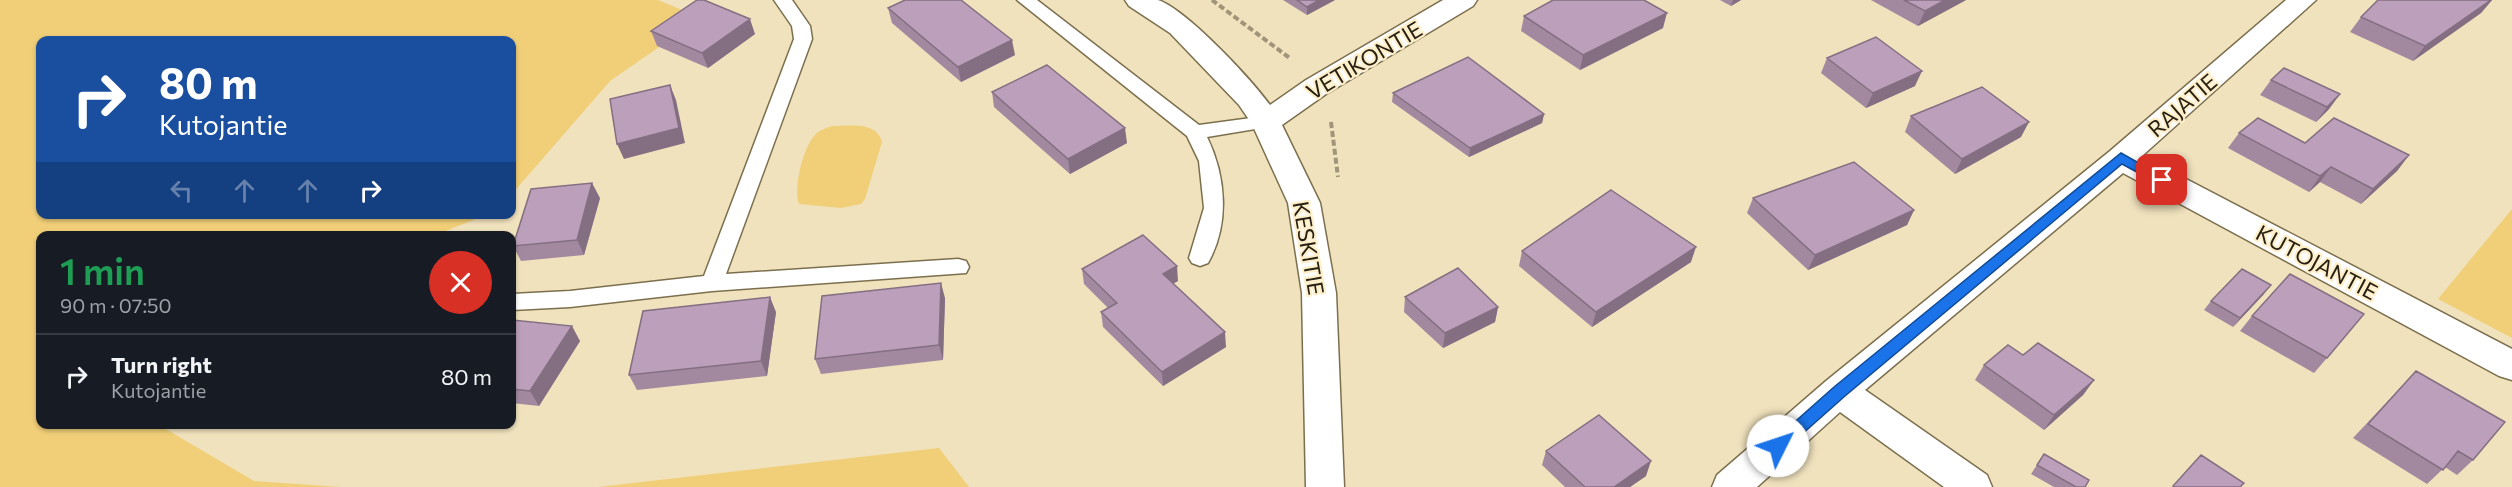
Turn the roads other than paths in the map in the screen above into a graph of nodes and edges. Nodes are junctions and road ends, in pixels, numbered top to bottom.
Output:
1 (783, 0) edge
2 (1026, 0) edge
3 (1139, 0) edge
4 (1463, 0) edge
5 (2302, 0) edge
6 (1266, 122) junction
7 (1195, 132) junction
8 (2121, 158) junction
9 (1200, 258) dead end
10 (958, 267) dead end
11 (712, 283) junction
12 (516, 302) edge
13 (2512, 366) edge
14 (1839, 391) junction
15 (1325, 487) edge
16 (1731, 487) edge
17 (1973, 487) edge

1 - 11 lane
2 - 7 lane
3 - 6 street, KESKITIE
4 - 6 street, VETIKONTIE
5 - 8 street, RAJATIE
6 - 7 lane
6 - 15 street, KESKITIE
7 - 9 lane
8 - 13 street, KUTOJANTIE
8 - 14 street, RAJATIE
10 - 11 lane
11 - 12 lane
14 - 16 street, RAJATIE
14 - 17 street

